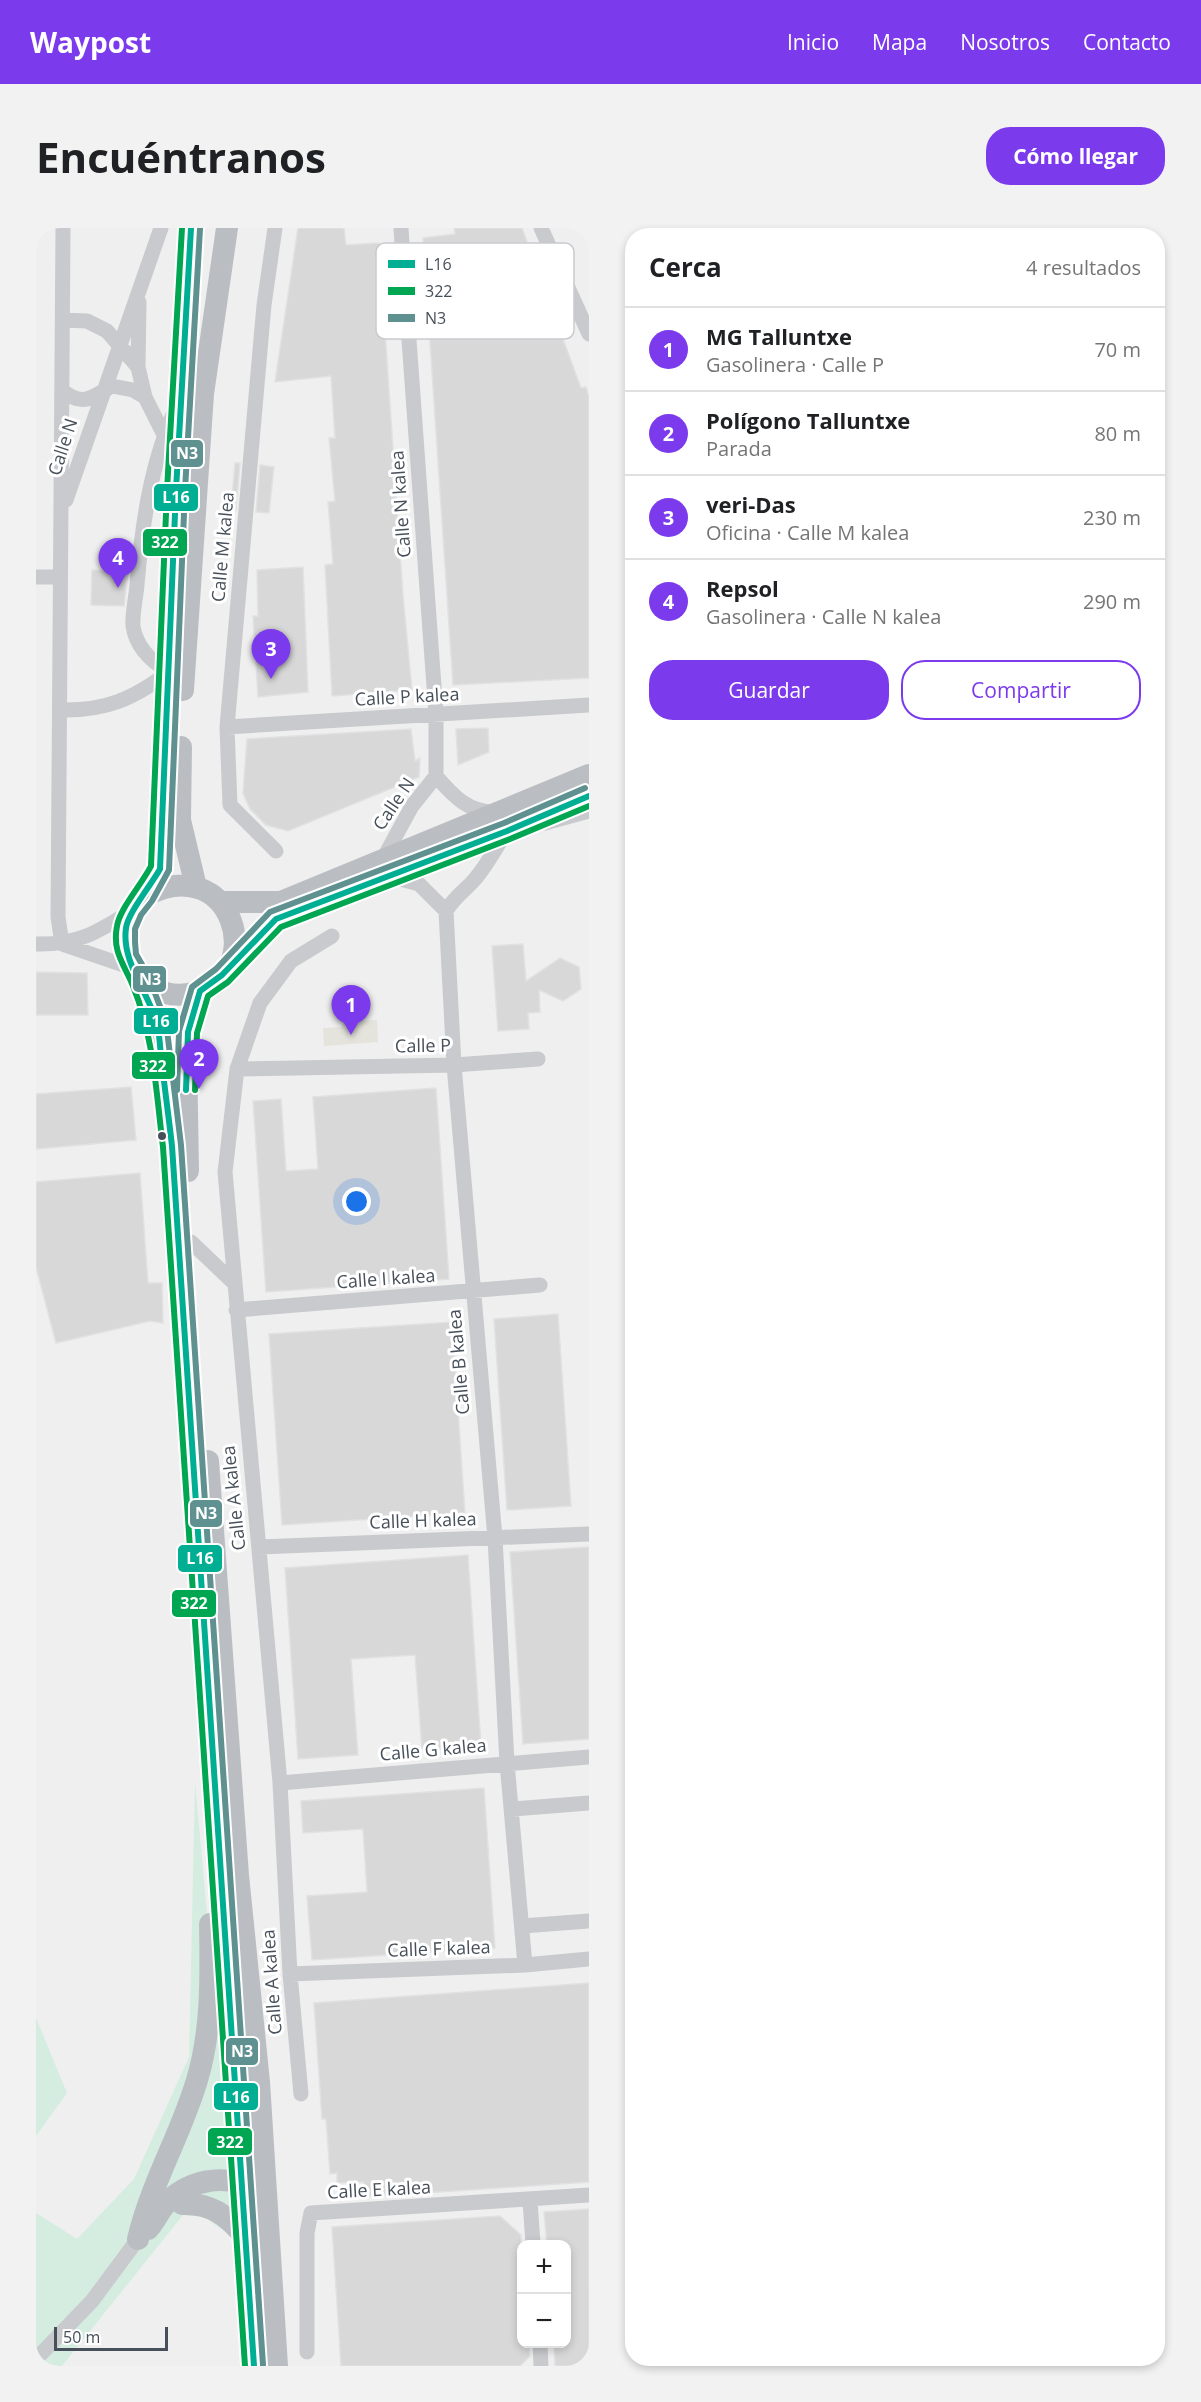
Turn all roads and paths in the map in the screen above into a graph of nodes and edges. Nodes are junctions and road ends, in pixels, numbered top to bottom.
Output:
1 (63, 228) edge
2 (161, 228) edge
3 (191, 228) edge
4 (227, 228) edge
5 (275, 228) edge
6 (399, 228) edge
7 (541, 228) edge
8 (400, 243) edge
9 (548, 243) edge
10 (139, 290) junction
11 (574, 301) edge
12 (63, 320) junction
13 (589, 334) edge
14 (407, 339) edge
15 (119, 345) junction
16 (138, 367) junction
17 (62, 390) junction
18 (102, 392) junction
19 (182, 395) junction
20 (145, 397) junction
21 (164, 433) junction
22 (62, 514) junction
23 (36, 577) edge
24 (60, 577) junction
25 (169, 672) junction
26 (589, 705) edge
27 (60, 710) junction
28 (436, 714) junction
29 (227, 727) junction
30 (589, 775) edge
31 (436, 777) junction
32 (589, 796) edge
33 (589, 811) edge
34 (504, 821) junction
35 (276, 850) dead end
36 (386, 867) junction
37 (196, 887) junction
38 (220, 902) junction
39 (139, 903) junction
40 (446, 911) junction
41 (332, 936) dead end
42 (36, 944) edge
43 (62, 944) junction
44 (230, 964) junction
45 (136, 974) junction
46 (201, 991) junction
47 (538, 1059) dead end
48 (454, 1065) junction
49 (237, 1069) junction
50 (191, 1242) junction
51 (233, 1282) junction
52 (540, 1285) dead end
53 (473, 1293) junction
54 (236, 1310) junction
55 (589, 1534) edge
56 (495, 1538) junction
57 (259, 1547) junction
58 (589, 1757) edge
59 (507, 1763) junction
60 (214, 1776) junction
61 (280, 1783) junction
62 (589, 1803) edge
63 (513, 1809) junction
64 (589, 1921) edge
65 (522, 1926) junction
66 (589, 1959) edge
67 (525, 1965) junction
68 (290, 1974) junction
69 (259, 2082) junction
70 (301, 2094) dead end
71 (242, 2185) junction
72 (589, 2195) edge
73 (530, 2201) junction
74 (182, 2204) junction
75 (155, 2221) junction
76 (245, 2237) junction
77 (138, 2239) junction
78 (533, 2240) edge
79 (271, 2254) junction
80 (540, 2348) edge
81 (307, 2352) dead end
82 (36, 2359) edge
83 (254, 2366) edge
84 (277, 2366) edge
85 (542, 2366) edge

1 - 12 street
2 - 10 street, Calle N
3 - 19 highway
4 - 37 highway
5 - 29 street, Calle M kalea
6 - 8 street, Calle N kalea
7 - 9 street
10 - 15 street, Calle N
10 - 16 street, Calle N
11 - 13 street
12 - 15 street, Calle N
12 - 17 street
14 - 28 street, Calle N kalea
15 - 16 street, Calle N
15 - 18 street, Calle N
16 - 20 street, Calle N
17 - 18 street, Calle N
17 - 22 street
18 - 20 street, Calle N
18 - 22 street, Calle N
19 - 21 street
19 - 25 highway
20 - 21 street, Calle N
21 - 25 street
22 - 24 street
23 - 24 street
24 - 27 street
25 - 27 street
25 - 39 highway
26 - 28 street, Calle P kalea
27 - 43 street
28 - 29 street, Calle P kalea
28 - 31 street, Calle N kalea
29 - 35 street, Calle M kalea
30 - 34 highway
31 - 34 street, Calle N
31 - 36 street, Calle N
32 - 34 highway
33 - 34 street, Calle N
34 - 36 highway
34 - 40 street
36 - 38 highway
36 - 40 street
36 - 44 highway
37 - 38 highway
37 - 39 highway
38 - 44 highway
39 - 43 street
39 - 45 highway
40 - 48 street, Calle B kalea
41 - 49 street, Calle A kalea
42 - 43 street
43 - 45 street
44 - 46 highway
45 - 46 highway
45 - 60 highway
46 - 50 highway
47 - 48 street, Calle P
48 - 49 street, Calle P
48 - 53 street, Calle B kalea
49 - 51 street, Calle A kalea
50 - 51 street
50 - 69 highway
51 - 54 street, Calle A kalea
52 - 53 street, Calle I kalea
53 - 54 street, Calle I kalea
53 - 56 street, Calle B kalea
54 - 57 street, Calle A kalea
55 - 56 street, Calle H kalea
56 - 57 street, Calle H kalea
56 - 59 street, Calle B kalea
57 - 61 street, Calle A kalea
58 - 59 street, Calle G kalea
59 - 61 street, Calle G kalea
59 - 63 street, Calle B kalea
60 - 71 highway
60 - 77 highway
61 - 68 street, Calle A kalea
62 - 63 street
63 - 65 street, Calle B kalea
64 - 65 street
65 - 67 street, Calle B kalea
66 - 67 street, Calle F kalea
67 - 68 street, Calle F kalea
68 - 70 street, Calle A kalea
69 - 71 highway
69 - 79 highway
71 - 74 highway
71 - 75 highway
71 - 76 highway
71 - 79 highway
72 - 73 street, Calle E kalea
73 - 78 street
73 - 81 street, Calle E kalea
74 - 75 highway
74 - 76 highway
75 - 77 highway
76 - 83 highway
77 - 82 street
79 - 84 highway
80 - 85 street

